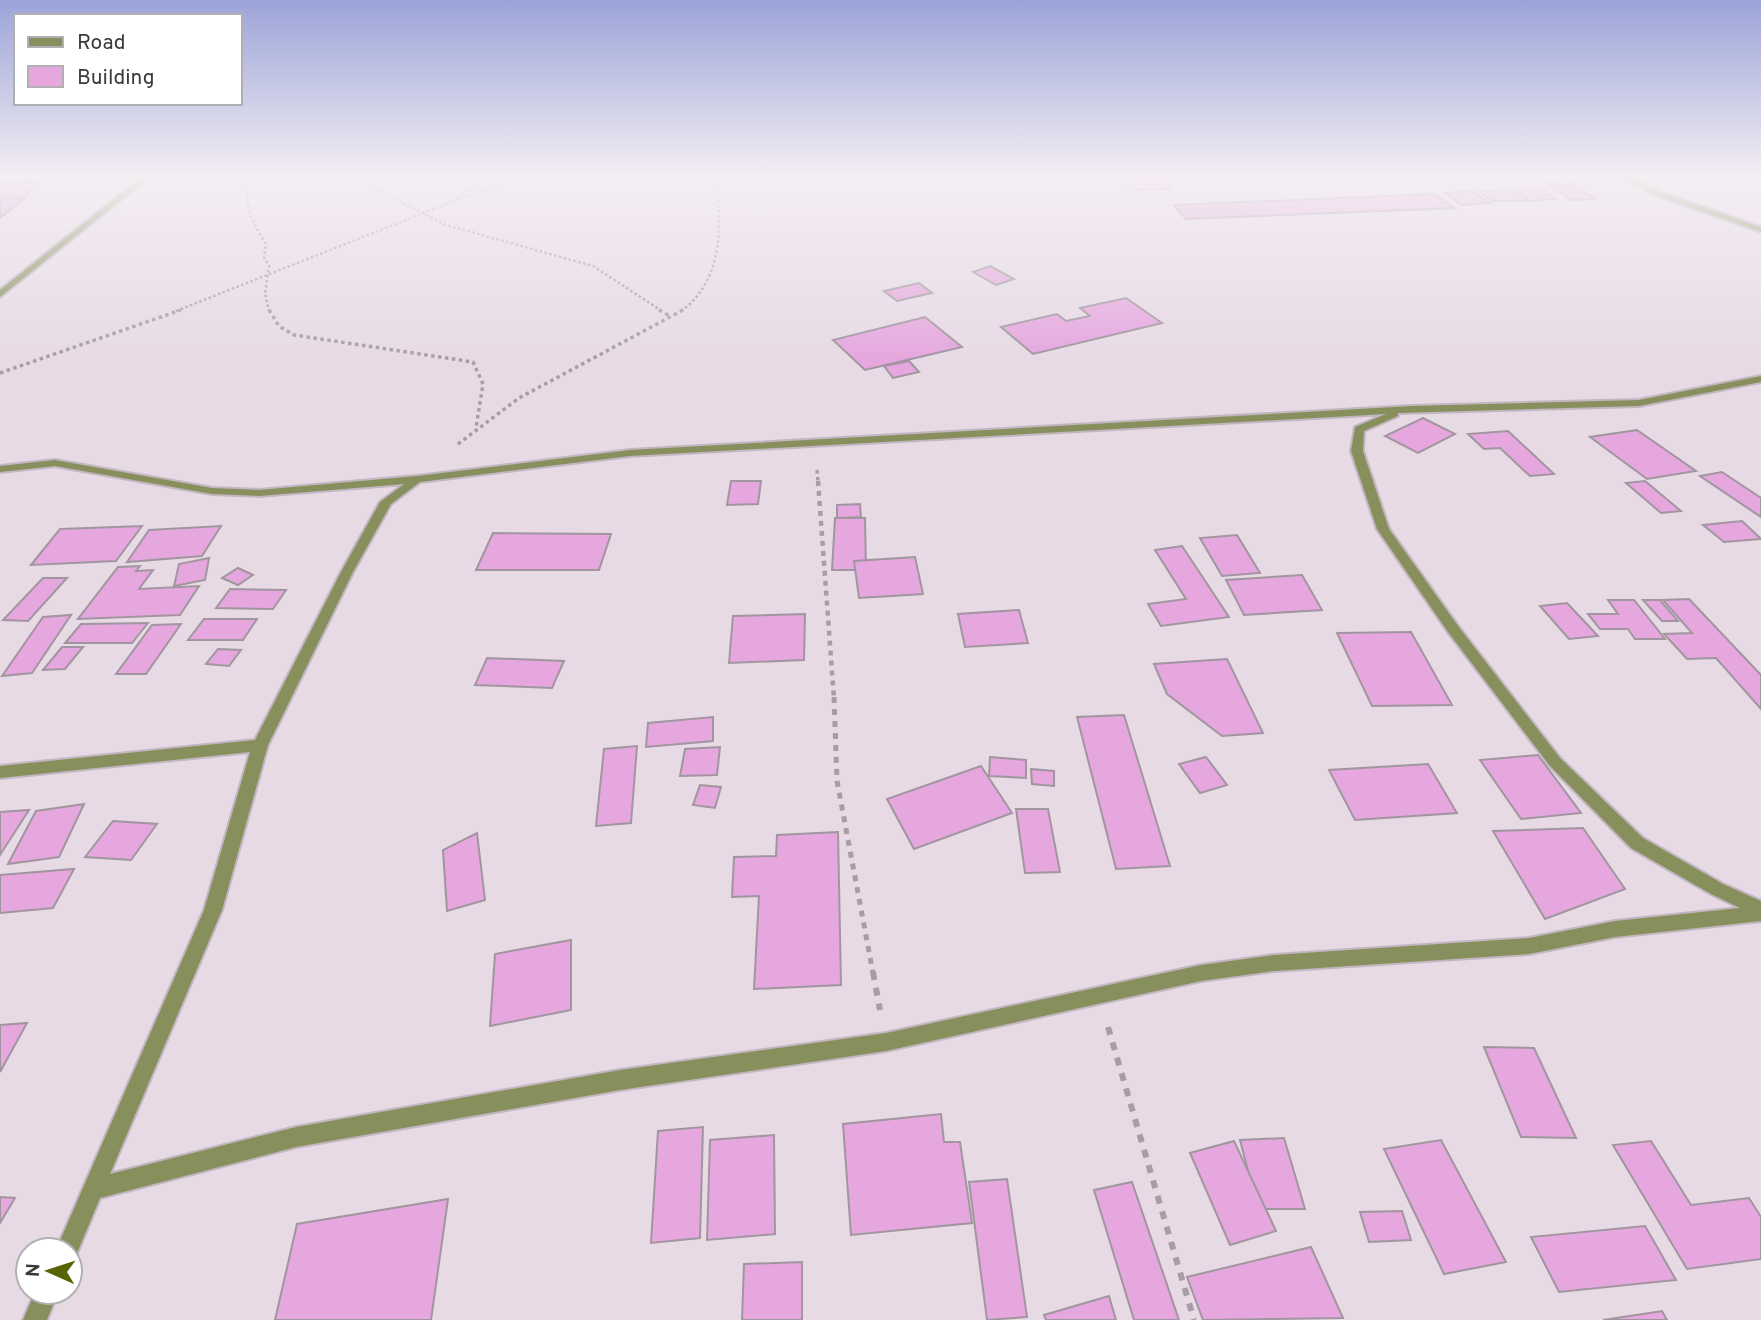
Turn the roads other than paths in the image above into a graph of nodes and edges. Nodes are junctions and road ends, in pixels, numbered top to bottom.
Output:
1 (70, 238) edge
2 (0, 294) edge
3 (1759, 381) edge
4 (1412, 409) junction
5 (0, 469) edge
6 (418, 479) junction
7 (260, 746) junction
8 (0, 772) edge
9 (1761, 911) edge
10 (96, 1188) junction
11 (74, 1236) edge

1 - 2 street
3 - 4 street
4 - 6 street
4 - 9 street
5 - 6 street
6 - 7 street
7 - 8 street
7 - 10 street
9 - 10 street
10 - 11 street

